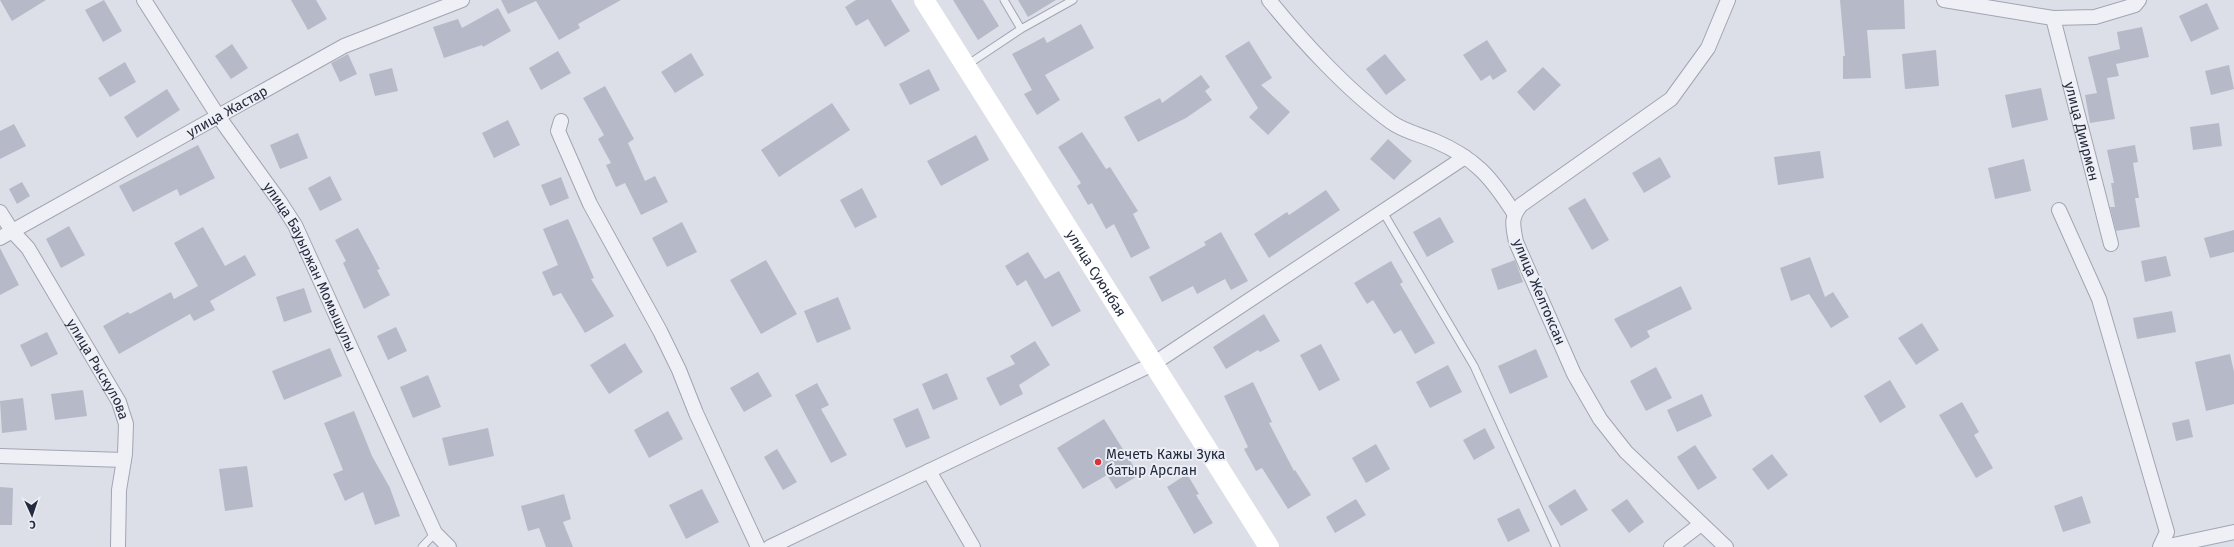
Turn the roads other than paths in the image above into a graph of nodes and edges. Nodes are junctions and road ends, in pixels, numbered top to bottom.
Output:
1 (144, 0) edge
2 (462, 0) edge
3 (924, 0) edge
4 (1004, 0) edge
5 (1073, 0) edge
6 (1268, 0) edge
7 (1728, 0) edge
8 (1944, 0) edge
9 (2139, 0) edge
10 (2053, 18) junction
11 (1021, 30) junction
12 (965, 66) junction
13 (218, 116) junction
14 (561, 121) dead end
15 (1465, 157) junction
16 (2059, 210) dead end
17 (0, 212) edge
18 (1384, 212) junction
19 (1514, 213) junction
20 (6, 235) edge
21 (2111, 244) dead end
22 (1153, 364) junction
23 (0, 456) edge
24 (124, 460) junction
25 (929, 471) junction
26 (1701, 524) junction
27 (2234, 532) edge
28 (433, 540) edge
29 (118, 547) edge
30 (422, 547) edge
31 (449, 547) edge
32 (758, 547) edge
33 (770, 547) edge
34 (973, 547) edge
35 (1269, 547) edge
36 (1556, 547) edge
37 (1671, 547) edge
38 (1726, 547) edge
39 (2160, 547) edge
40 (2164, 547) edge

1 - 13 street, улица Бауыржан Момышулы
2 - 13 street, улица Жастар
3 - 12 main road, улица Суюнбая
4 - 11 lane
5 - 11 lane
6 - 15 street
7 - 19 street
8 - 10 street
9 - 10 street
10 - 21 street, улица Диирмен
11 - 12 lane
12 - 22 main road, улица Суюнбая
13 - 20 street, улица Жастар
13 - 28 street, улица Бауыржан Момышулы
14 - 32 street
15 - 18 street
15 - 19 street
16 - 39 street
17 - 20 street, улица Рыскулова
18 - 22 street
18 - 36 lane
19 - 26 street, улица Желтоксан
20 - 24 street, улица Рыскулова
22 - 25 street
22 - 35 main road, улица Суюнбая
23 - 24 street
24 - 29 street, улица Рыскулова
25 - 33 street
25 - 34 street
26 - 37 street
26 - 38 street, улица Желтоксан
27 - 40 street
28 - 30 lane
28 - 31 street, улица Бауыржан Момышулы

